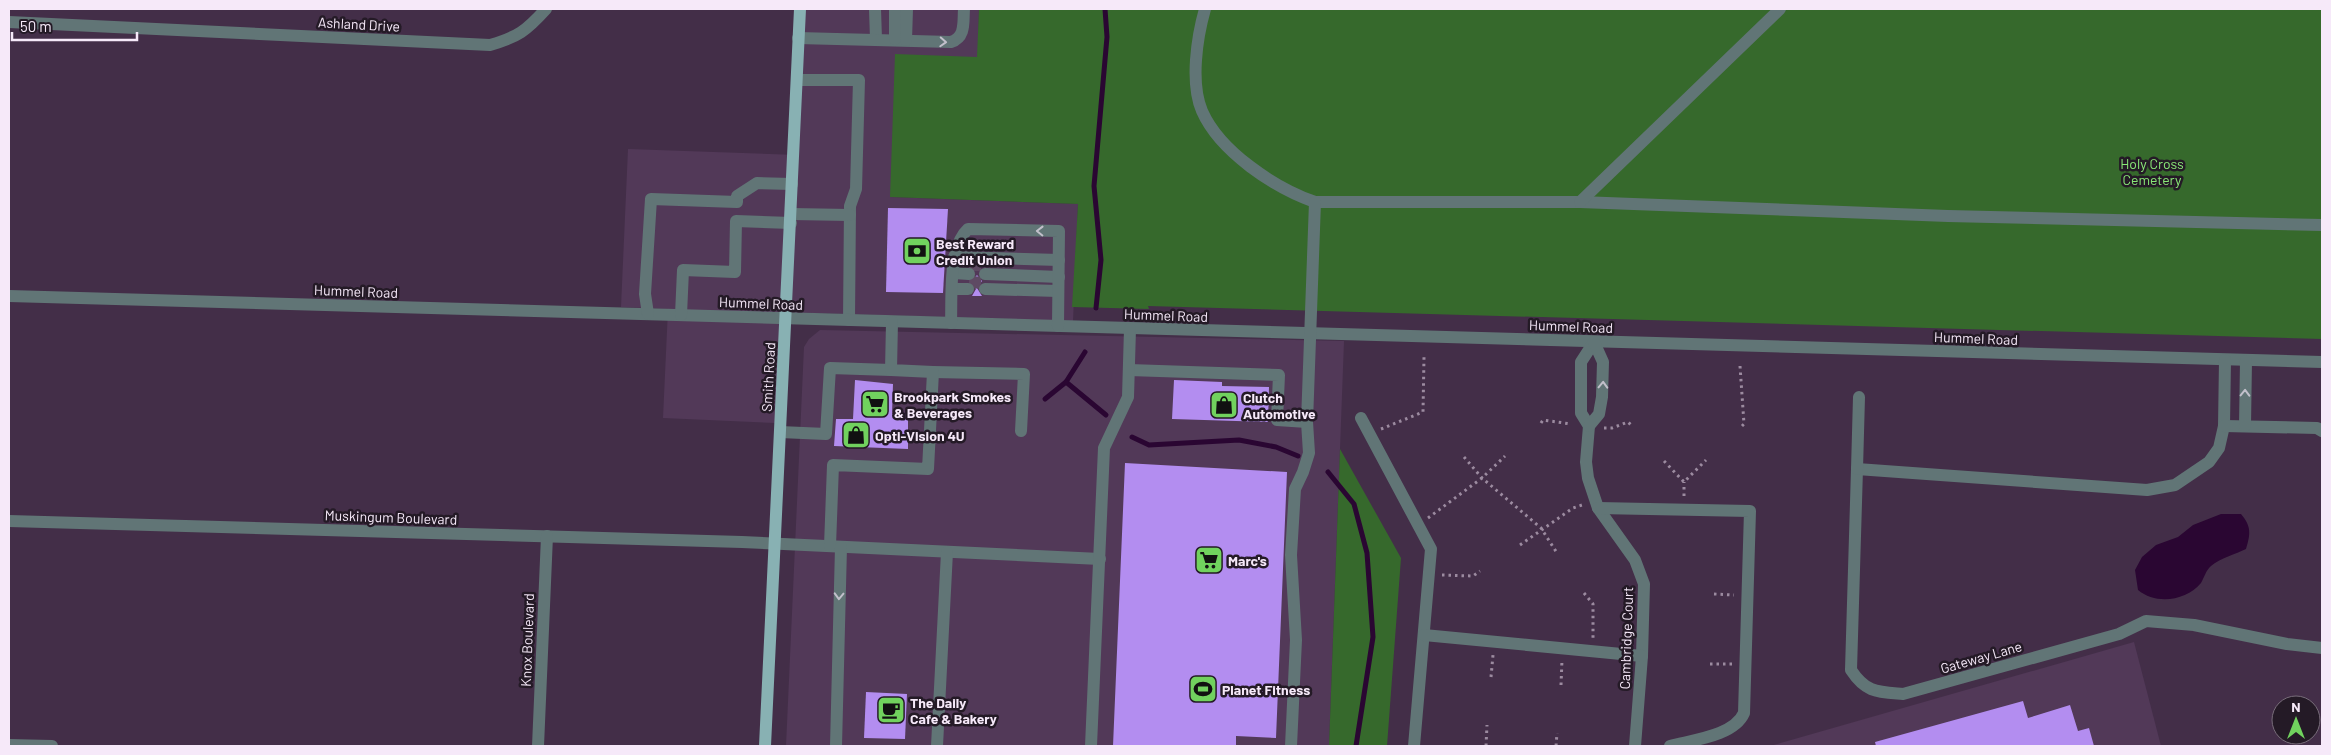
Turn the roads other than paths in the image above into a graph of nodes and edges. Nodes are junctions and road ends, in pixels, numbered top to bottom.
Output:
1 (546, 9) edge
2 (800, 9) edge
3 (875, 9) edge
4 (895, 9) edge
5 (907, 9) edge
6 (964, 9) edge
7 (1204, 9) edge
8 (1780, 9) edge
9 (9, 22) edge
10 (798, 38) junction
11 (876, 39) junction
12 (900, 39) junction
13 (797, 80) junction
14 (792, 184) junction
15 (737, 202) junction
16 (1315, 202) junction
17 (1580, 202) junction
18 (850, 215) junction
19 (791, 219) junction
20 (736, 221) junction
21 (2322, 225) edge
22 (954, 273) junction
23 (1058, 276) junction
24 (9, 296) edge
25 (648, 314) junction
26 (681, 315) junction
27 (787, 318) junction
28 (849, 320) junction
29 (892, 322) junction
30 (951, 323) junction
31 (1058, 326) junction
32 (1130, 328) junction
33 (1310, 334) junction
34 (1594, 342) junction
35 (2225, 360) junction
36 (2246, 361) junction
37 (2322, 362) edge
38 (891, 370) junction
39 (1129, 370) junction
40 (933, 372) junction
41 (1859, 397) dead end
42 (1361, 418) dead end
43 (1307, 422) junction
44 (1589, 426) junction
45 (2224, 426) junction
46 (2244, 426) junction
47 (1021, 431) dead end
48 (2322, 431) edge
49 (780, 432) junction
50 (1857, 469) junction
51 (1598, 508) junction
52 (9, 521) edge
53 (547, 536) junction
54 (773, 544) junction
55 (835, 546) junction
56 (947, 552) junction
57 (1100, 559) junction
58 (1424, 635) junction
59 (2322, 648) edge
60 (1642, 656) junction
61 (9, 745) edge
62 (52, 746) edge
63 (538, 746) edge
64 (765, 746) edge
65 (836, 746) edge
66 (937, 746) edge
67 (1091, 746) edge
68 (1292, 746) edge
69 (1414, 746) edge
70 (1635, 746) edge
71 (1670, 746) edge

1 - 9 street, Ashland Drive
2 - 10 main road, Smith Road
3 - 11 street
4 - 12 street
5 - 12 street
12 -> 6 street
7 - 16 street
8 - 17 street
10 - 11 street
10 - 13 main road, Smith Road
11 - 12 street
13 - 14 main road, Smith Road
13 - 18 street
14 - 15 street
14 - 19 main road, Smith Road
15 - 20 street
15 - 25 street
16 - 17 street
16 - 33 street
17 - 21 street
18 - 19 street
18 - 28 street
19 - 20 street
19 - 27 main road, Smith Road
20 - 26 street
22 - 22 street
22 - 23 street
23 -> 22 street
22 - 30 street
23 - 23 street
23 - 31 street
24 - 25 street, Hummel Road
25 - 26 street, Hummel Road
26 - 27 street, Hummel Road
27 - 28 street, Hummel Road
27 - 49 main road, Smith Road
28 - 29 street, Hummel Road
29 - 30 street, Hummel Road
29 - 38 street
30 - 31 street, Hummel Road
31 - 32 street, Hummel Road
32 - 33 street, Hummel Road
32 - 39 street
33 - 34 street, Hummel Road
33 - 43 street
34 - 35 street, Hummel Road
44 -> 34 street, Cambridge Court
34 - 44 street, Cambridge Court
35 - 36 street, Hummel Road
35 - 45 street
36 - 37 street, Hummel Road
46 -> 36 street
38 - 40 street
38 - 49 street
39 - 43 street
39 - 57 street
40 - 47 street
40 - 55 street
41 - 50 street, Gateway Lane
42 - 58 street
43 - 68 street
44 - 51 street, Cambridge Court
45 - 46 street
45 - 50 street
46 - 48 street
49 - 54 main road, Smith Road
50 - 59 street, Gateway Lane
51 - 60 street, Cambridge Court
51 - 71 street
52 - 53 street, Muskingum Boulevard
53 - 54 street, Muskingum Boulevard
53 - 63 street, Knox Boulevard
54 - 55 street, Muskingum Boulevard
54 - 64 main road, Smith Road
55 - 56 street, Muskingum Boulevard
55 -> 65 street
56 - 57 street, Muskingum Boulevard
56 - 66 street
57 - 67 street
58 - 60 street
58 - 69 street
60 - 70 street, Cambridge Court
61 - 62 street

